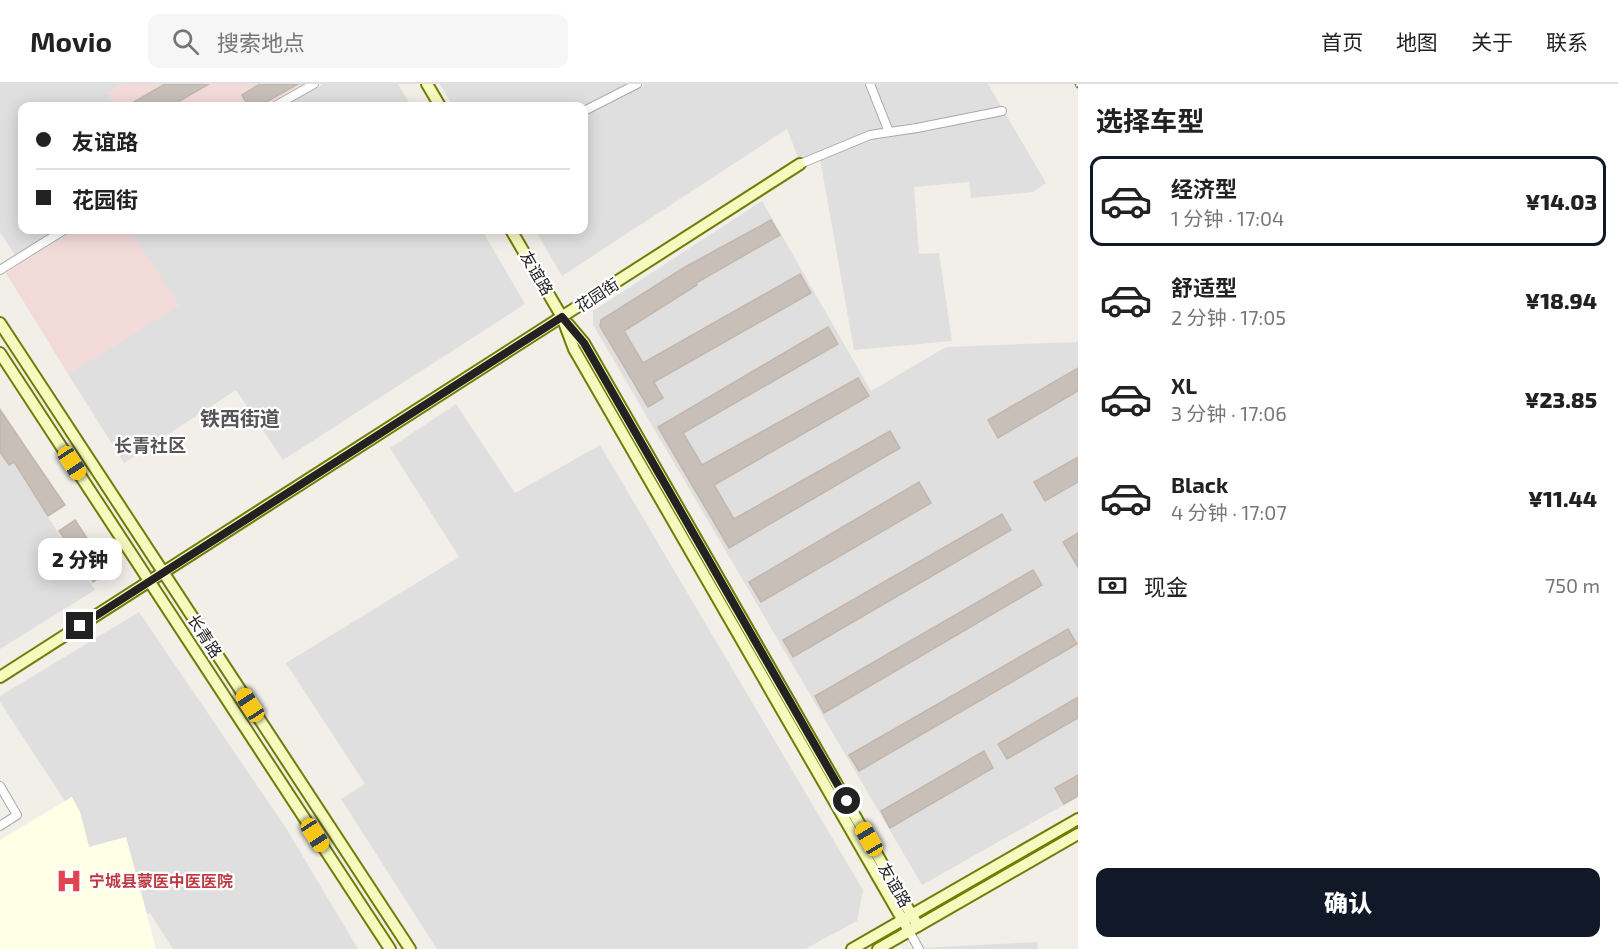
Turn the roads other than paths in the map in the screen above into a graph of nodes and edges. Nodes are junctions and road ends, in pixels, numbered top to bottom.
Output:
1 (314, 84) edge
2 (427, 84) edge
3 (637, 84) edge
4 (870, 84) edge
5 (282, 102) edge
6 (438, 102) edge
7 (588, 109) edge
8 (1002, 111) dead end
9 (889, 132) junction
10 (800, 164) joint
11 (58, 234) edge
12 (513, 234) edge
13 (0, 270) edge
14 (562, 317) junction
15 (0, 323) edge
16 (0, 353) edge
17 (163, 573) junction
18 (149, 581) junction
19 (0, 677) edge
20 (0, 786) edge
21 (1078, 819) edge
22 (0, 826) edge
23 (1078, 834) edge
24 (907, 917) junction
25 (913, 929) junction
26 (390, 949) edge
27 (410, 949) edge
28 (852, 949) edge
29 (878, 949) edge
30 (919, 949) edge

1 - 5 street
2 - 6 street
3 - 7 street
4 - 9 street
8 - 9 street
9 - 10 street
10 - 14 street, 花园街
11 - 13 street
12 - 14 street, 友谊路
14 - 17 street, 花园街
14 - 24 street, 友谊路
15 - 17 street, 长青路
16 - 18 street, 长青路
17 - 18 street, 花园街
17 - 27 street, 长青路
18 - 19 street, 花园街
18 - 26 street, 长青路
20 - 22 street
21 - 24 street
23 - 25 street
24 - 25 street, 友谊路
24 - 28 street
25 - 29 street
25 - 30 street

